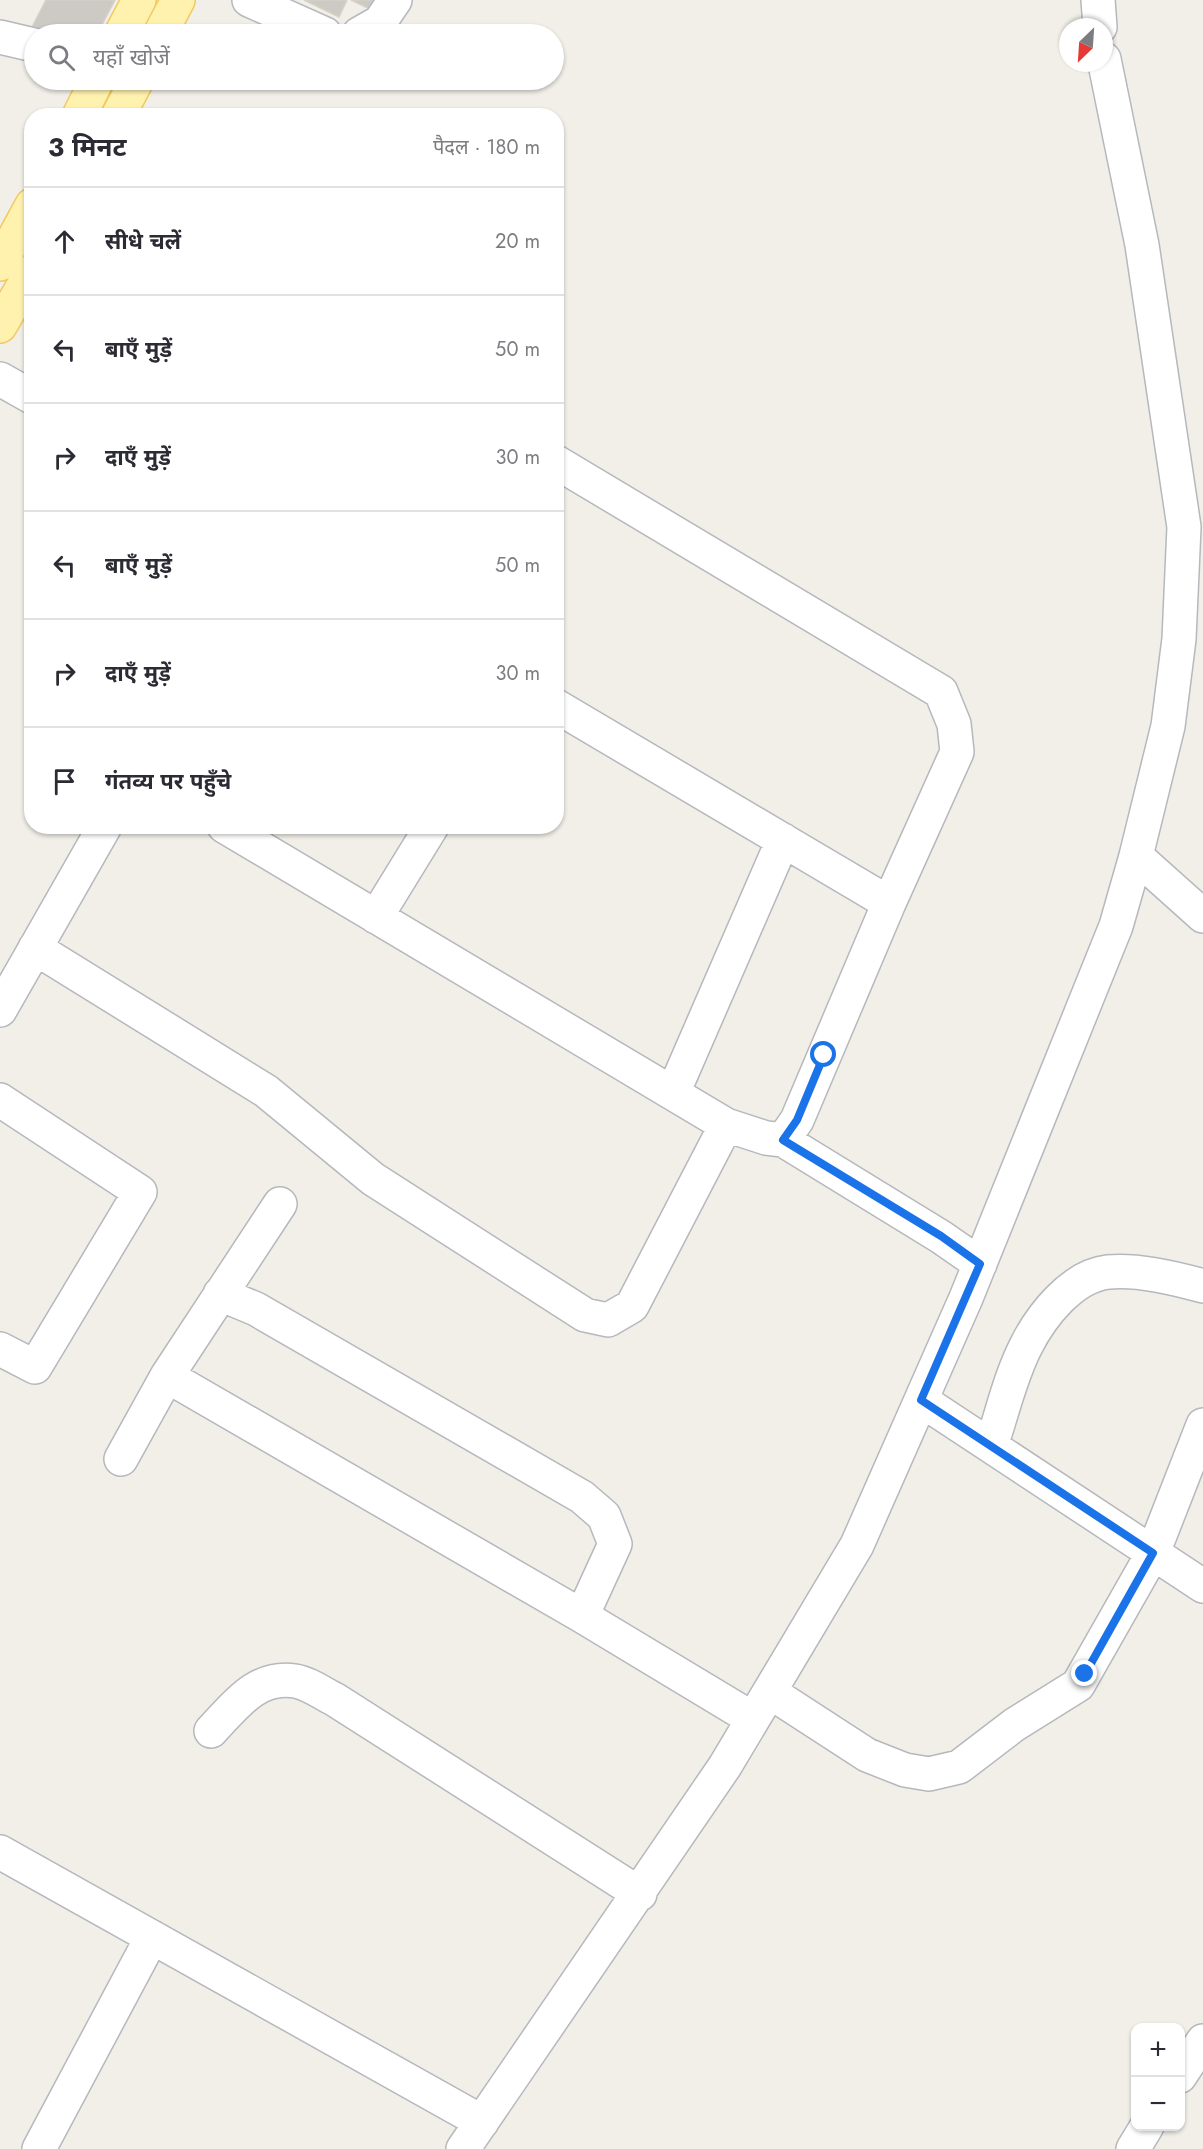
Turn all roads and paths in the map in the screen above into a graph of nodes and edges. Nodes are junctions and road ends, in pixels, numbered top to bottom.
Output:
1 (139, 0) edge
2 (178, 0) edge
3 (249, 0) edge
4 (395, 0) edge
5 (1098, 0) edge
6 (1099, 18) edge
7 (126, 24) edge
8 (165, 24) edge
9 (303, 24) edge
10 (376, 24) edge
11 (0, 37) edge
12 (24, 43) edge
13 (1107, 72) edge
14 (92, 90) edge
15 (131, 90) edge
16 (82, 108) edge
17 (122, 108) edge
18 (24, 220) edge
19 (0, 264) edge
20 (24, 285) edge
21 (0, 326) edge
22 (0, 379) edge
23 (24, 392) edge
24 (564, 467) edge
25 (564, 711) edge
26 (100, 834) edge
27 (237, 834) edge
28 (427, 834) edge
29 (783, 840) junction
30 (1136, 856) junction
31 (889, 903) junction
32 (1203, 916) edge
33 (376, 917) junction
34 (35, 948) junction
35 (0, 1010) edge
36 (673, 1093) junction
37 (0, 1100) edge
38 (726, 1125) junction
39 (783, 1140) junction
40 (280, 1204) dead end
41 (980, 1264) junction
42 (1203, 1286) edge
43 (220, 1294) junction
44 (0, 1349) edge
45 (167, 1377) junction
46 (921, 1400) junction
47 (1203, 1425) edge
48 (991, 1446) junction
49 (121, 1459) dead end
50 (1153, 1553) junction
51 (1203, 1586) edge
52 (582, 1616) junction
53 (770, 1692) junction
54 (753, 1719) junction
55 (211, 1731) dead end
56 (0, 1852) edge
57 (640, 1894) junction
58 (152, 1937) junction
59 (1203, 2041) edge
60 (1185, 2068) edge
61 (482, 2122) junction
62 (1144, 2131) edge
63 (39, 2149) edge
64 (464, 2149) edge
65 (1133, 2149) edge

1 - 7 main road
2 - 8 main road
3 - 9 street
4 - 10 street
5 - 6 street
11 - 12 street
13 - 30 street
14 - 16 main road
15 - 17 main road
18 - 19 main road
20 - 21 main road
22 - 23 street
24 - 31 street
25 - 29 street
26 - 34 street
27 - 33 street
28 - 33 street
29 - 31 street
29 - 36 street
30 - 32 street
30 - 41 street
31 - 39 street
33 - 36 street
34 - 35 street
34 - 38 street
36 - 38 street
37 - 44 street
38 - 39 street
39 - 41 street
40 - 43 street
41 - 46 street
42 - 48 street
43 - 45 street
43 - 52 street
45 - 49 street
45 - 52 street
46 - 48 street
46 - 53 street
47 - 50 street
48 - 50 street
50 - 51 street
50 - 53 street
52 - 54 street
53 - 54 street
54 - 57 street
55 - 57 street
56 - 58 street
57 - 61 street
58 - 61 street
58 - 63 street
59 - 60 street
61 - 64 street
62 - 65 street

